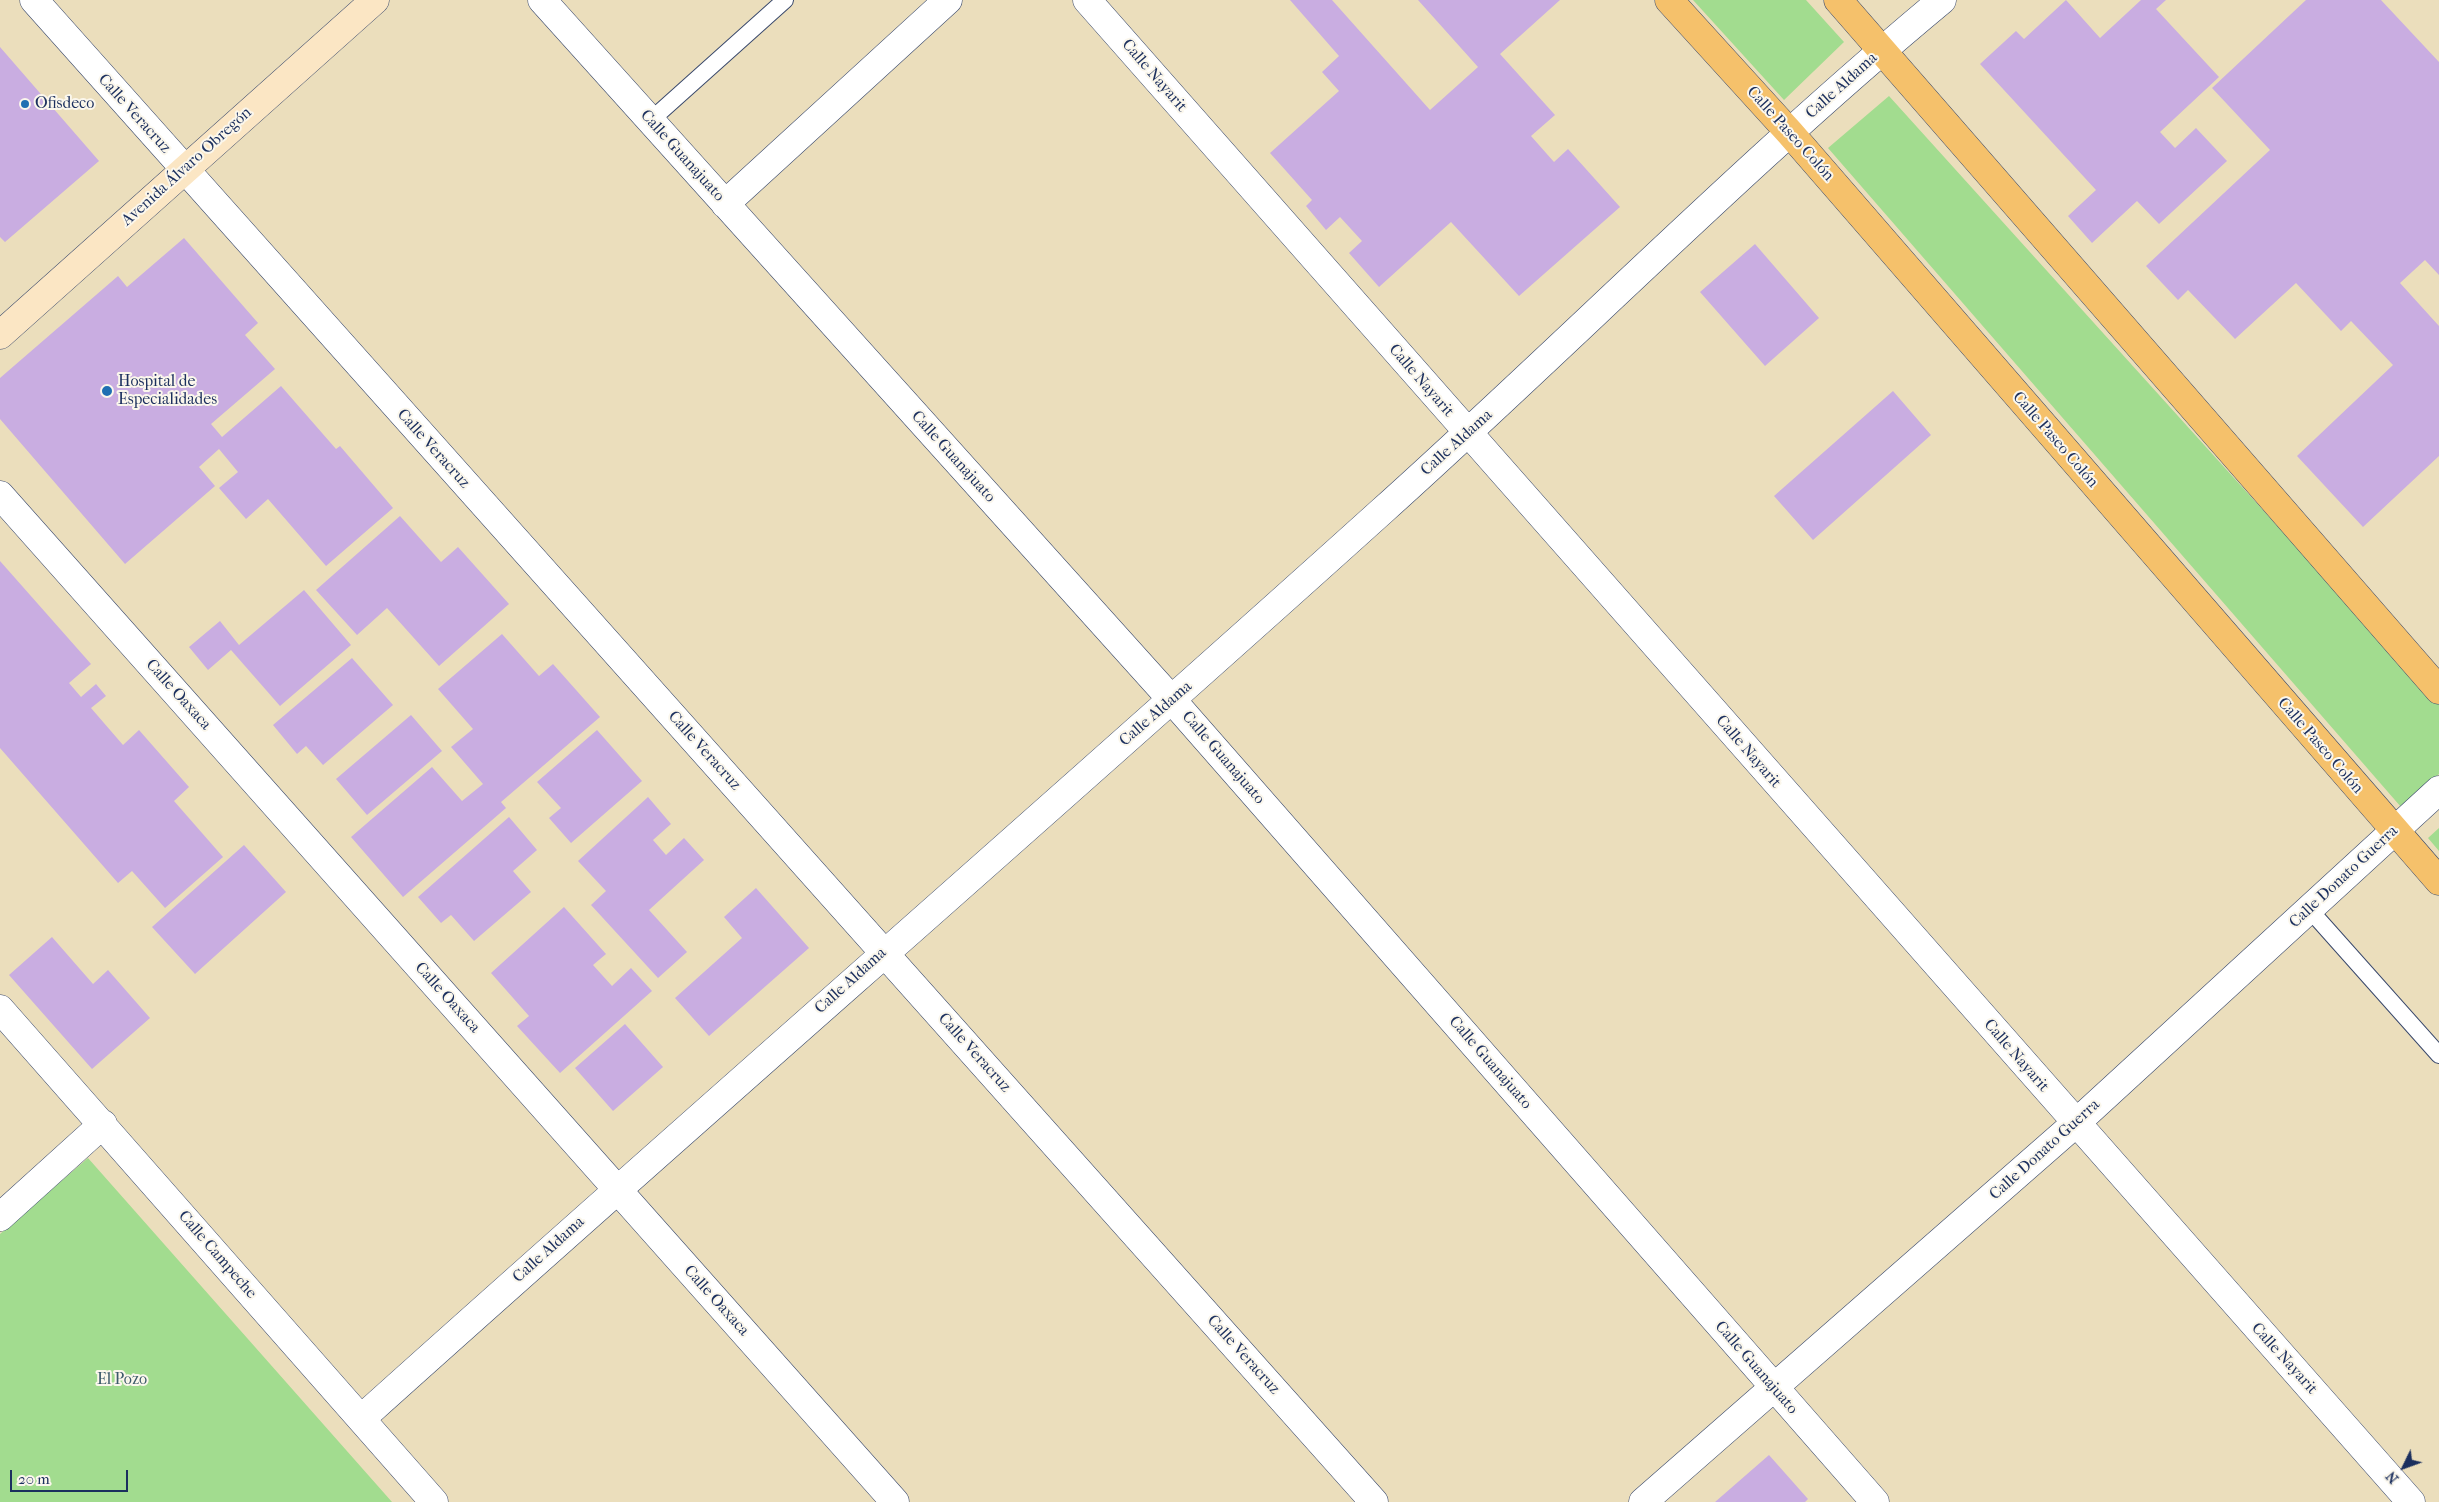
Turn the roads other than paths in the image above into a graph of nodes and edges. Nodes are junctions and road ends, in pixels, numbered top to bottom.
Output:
1 (34, 0) edge
2 (375, 0) edge
3 (542, 0) edge
4 (785, 0) edge
5 (948, 0) edge
6 (1087, 0) edge
7 (1669, 0) edge
8 (1838, 0) edge
9 (1942, 0) edge
10 (1883, 49) junction
11 (650, 121) junction
12 (1790, 133) junction
13 (184, 170) junction
14 (725, 204) junction
15 (0, 335) edge
16 (1468, 434) junction
17 (0, 495) edge
18 (2439, 690) edge
19 (1172, 700) junction
20 (2439, 790) edge
21 (2393, 831) junction
22 (2439, 881) edge
23 (2309, 909) junction
24 (884, 952) junction
25 (0, 1009) edge
26 (2439, 1055) edge
27 (2076, 1123) junction
28 (103, 1124) junction
29 (617, 1189) junction
30 (0, 1217) edge
31 (1774, 1388) junction
32 (361, 1419) junction
33 (434, 1502) edge
34 (894, 1502) edge
35 (1374, 1502) edge
36 (1643, 1502) edge
37 (1875, 1502) edge
38 (2411, 1502) edge

1 - 13 street, Calle Veracruz
2 - 13 street, Avenida Álvaro Obregón
3 - 11 street, Calle Guanajuato
4 - 11 lane
5 - 14 street
6 - 16 street, Calle Nayarit
7 - 12 main road, Calle Paseo Colón
8 - 10 main road
9 - 10 street, Calle Aldama
10 - 12 street, Calle Aldama
10 - 18 main road
11 - 14 street, Calle Guanajuato
12 - 16 street, Calle Aldama
12 - 21 main road, Calle Paseo Colón
13 - 15 street, Avenida Álvaro Obregón
13 - 24 street, Calle Veracruz
14 - 19 street, Calle Guanajuato
16 - 19 street, Calle Aldama
16 - 27 street, Calle Nayarit
17 - 29 street, Calle Oaxaca
19 - 24 street, Calle Aldama
19 - 31 street, Calle Guanajuato
20 - 21 street, Calle Donato Guerra
21 - 22 main road, Calle Paseo Colón
21 - 23 street, Calle Donato Guerra
23 - 26 lane
23 - 27 street, Calle Donato Guerra
24 - 29 street, Calle Aldama
24 - 35 street, Calle Veracruz
25 - 28 street, Calle Campeche
27 - 31 street, Calle Donato Guerra
27 - 38 street, Calle Nayarit
28 - 30 street
28 - 32 street, Calle Campeche
29 - 32 street, Calle Aldama
29 - 34 street, Calle Oaxaca
31 - 36 street, Calle Donato Guerra
31 - 37 street, Calle Guanajuato
32 - 33 street, Calle Campeche

